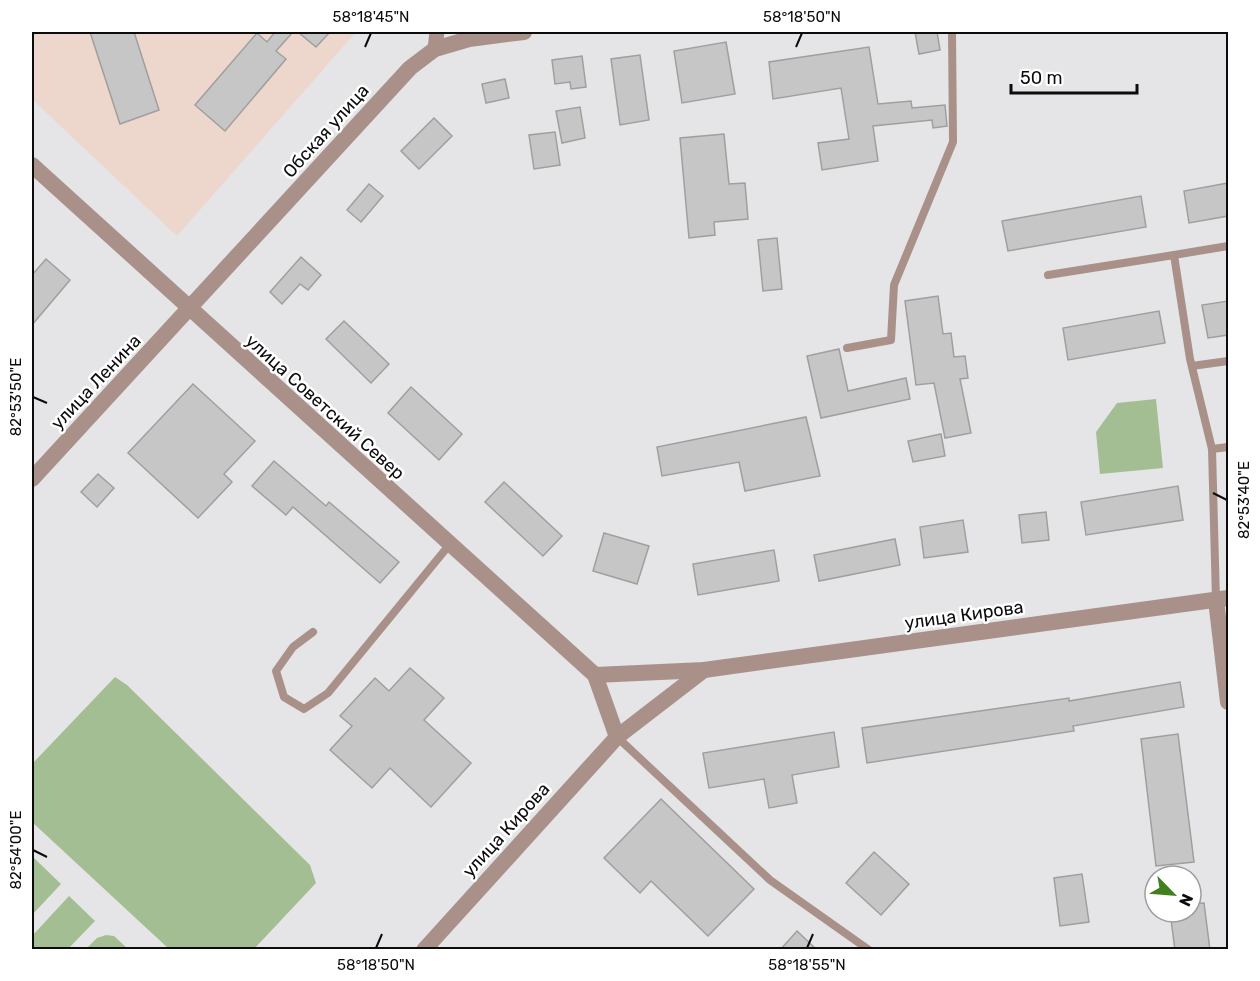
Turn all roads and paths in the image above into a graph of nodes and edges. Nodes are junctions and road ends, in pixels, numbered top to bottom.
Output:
1 (437, 32) edge
2 (524, 32) edge
3 (952, 32) edge
4 (435, 49) junction
5 (32, 165) edge
6 (1228, 246) edge
7 (1174, 255) junction
8 (1048, 275) dead end
9 (189, 311) junction
10 (847, 348) dead end
11 (1228, 361) edge
12 (1192, 366) junction
13 (1228, 447) edge
14 (1212, 449) junction
15 (32, 479) edge
16 (450, 544) junction
17 (1222, 599) edge
18 (313, 632) dead end
19 (704, 670) junction
20 (595, 675) junction
21 (1228, 702) edge
22 (617, 737) junction
23 (424, 950) edge
24 (869, 950) edge

1 - 4 street
2 - 4 street, Обская улица
3 - 10 lane
4 - 9 street, Обская улица
5 - 9 street, улица Советский Север
6 - 7 lane
7 - 8 lane
7 - 12 lane
9 - 15 street, улица Ленина
9 - 16 street, улица Советский Север
11 - 12 lane
12 - 14 lane
13 - 14 lane
14 - 17 lane
16 - 18 lane
16 - 20 street, улица Советский Север
17 - 19 street, улица Кирова
17 - 21 street
19 - 20 street, улица Кирова
19 - 22 street, улица Кирова
20 - 22 street
22 - 23 street, улица Кирова
22 - 24 lane

